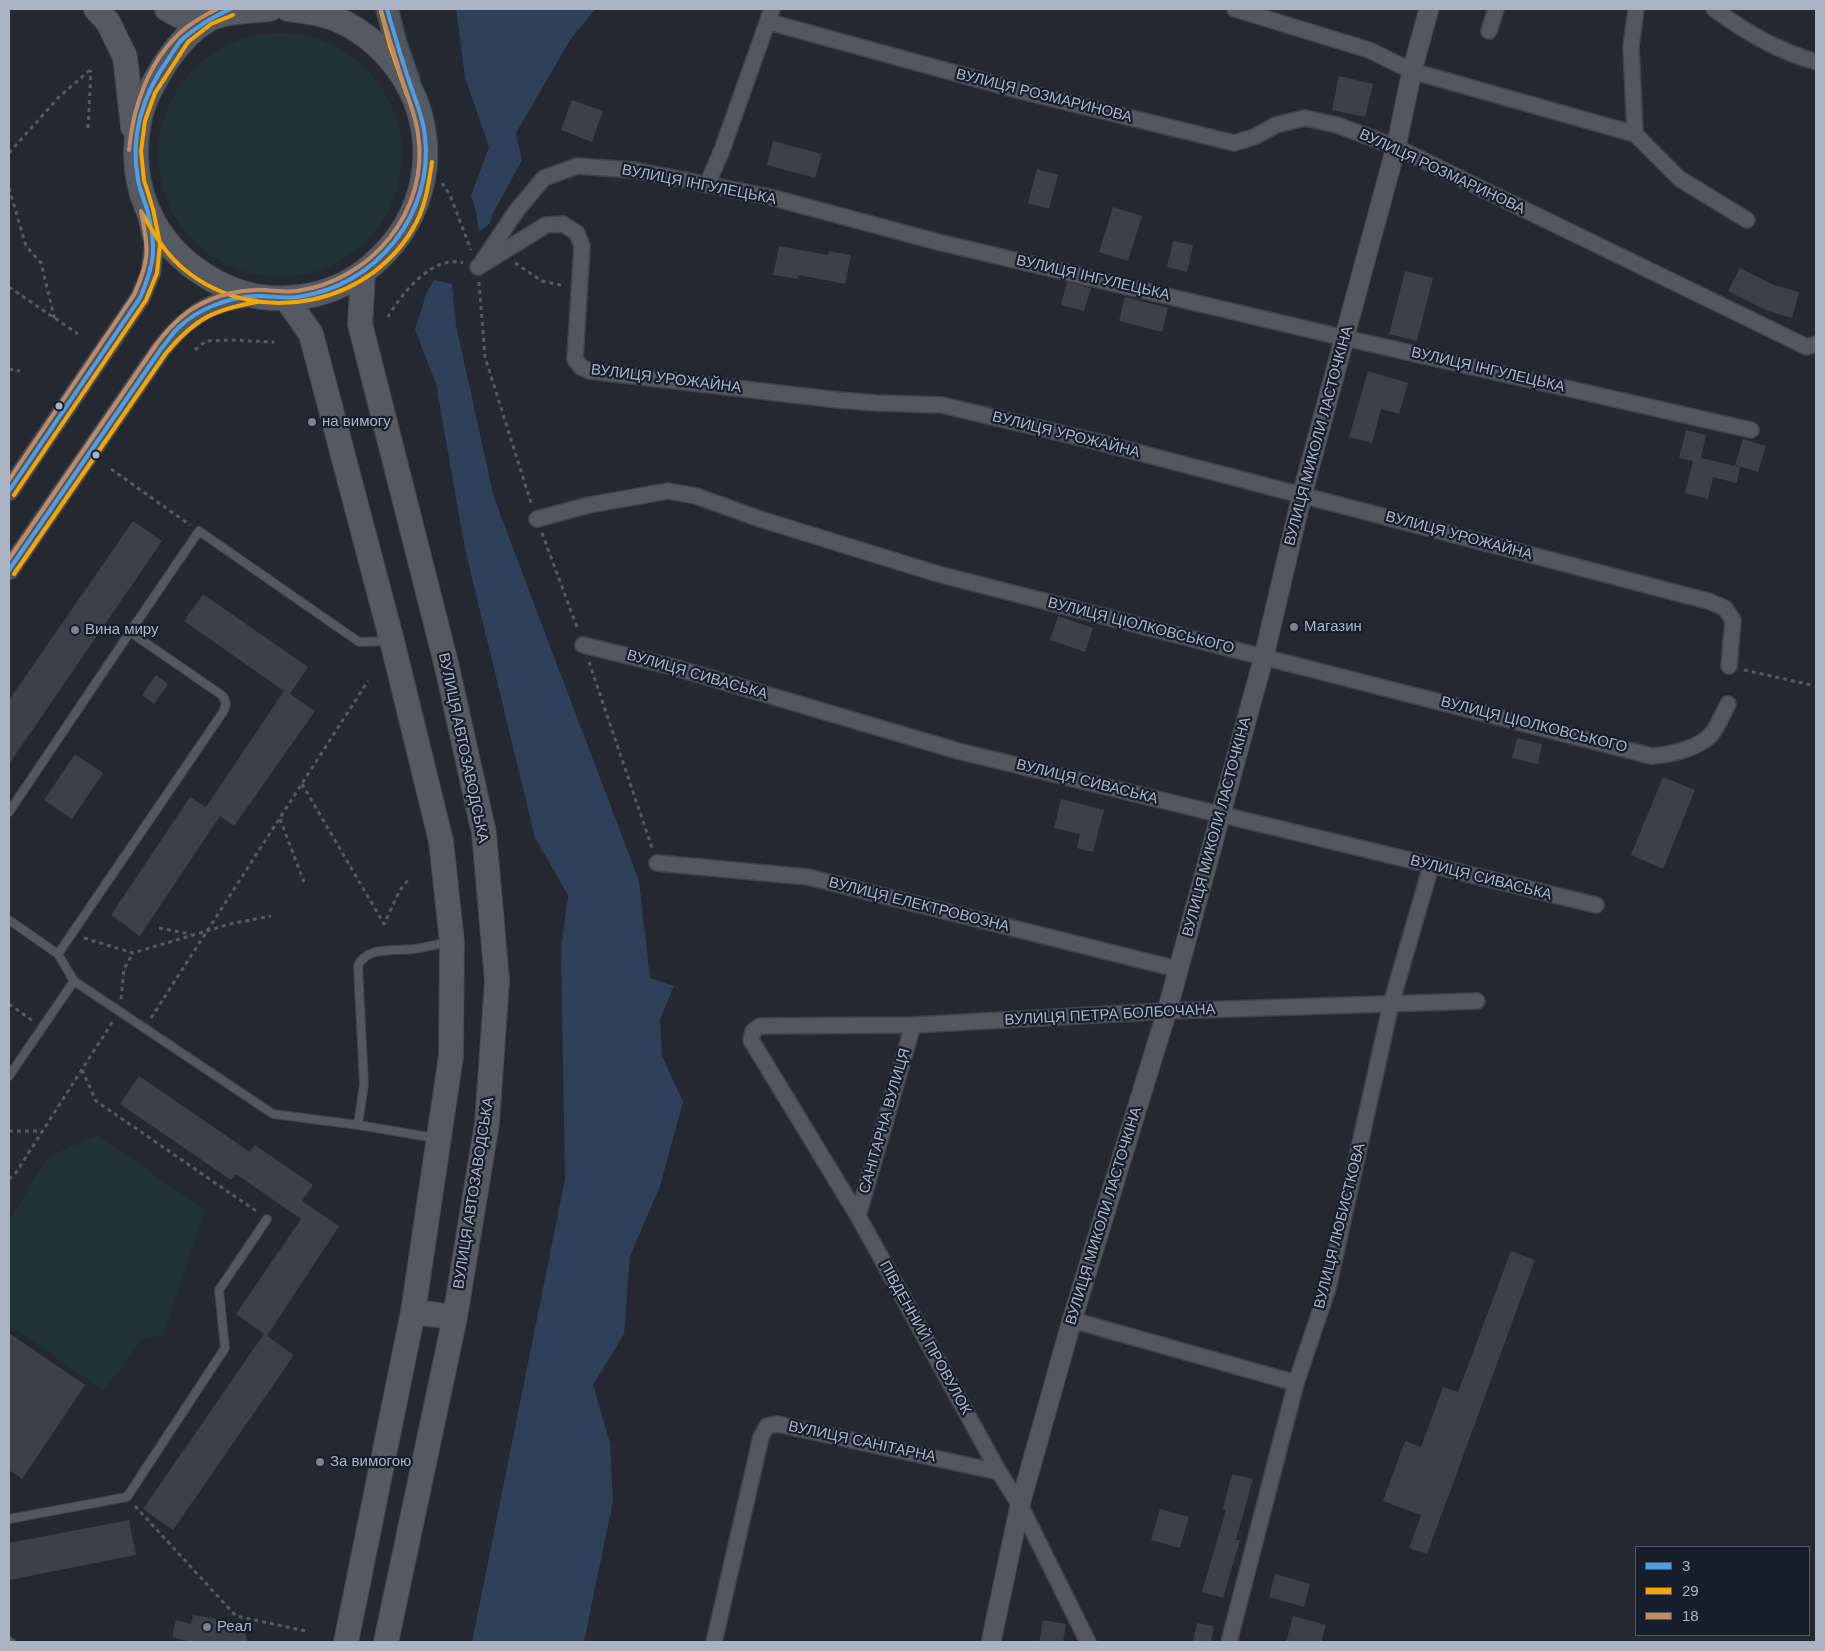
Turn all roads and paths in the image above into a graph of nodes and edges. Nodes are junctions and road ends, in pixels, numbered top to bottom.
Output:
1 (96, 9) edge
2 (166, 9) edge
3 (270, 9) edge
4 (288, 9) edge
5 (387, 9) edge
6 (1234, 9) edge
7 (1429, 9) edge
8 (1496, 9) edge
9 (1636, 9) edge
10 (1714, 9) edge
11 (224, 12) edge
12 (771, 15) edge
13 (1490, 32) dead end
14 (1816, 62) edge
15 (1412, 71) junction
16 (413, 93) junction
17 (88, 128) dead end
18 (1635, 134) junction
19 (1396, 148) junction
20 (135, 151) junction
21 (9, 153) edge
22 (426, 160) junction
23 (707, 185) junction
24 (9, 188) edge
25 (147, 210) junction
26 (1747, 220) dead end
27 (511, 261) dead end
28 (478, 267) junction
29 (363, 273) junction
30 (9, 287) edge
31 (256, 296) junction
32 (286, 298) junction
33 (579, 305) junction
34 (388, 317) dead end
35 (55, 320) junction
36 (78, 334) dead end
37 (1346, 338) junction
38 (274, 342) dead end
39 (1812, 345) edge
40 (194, 350) dead end
41 (9, 369) edge
42 (20, 371) dead end
43 (1751, 430) dead end
44 (110, 468) dead end
45 (9, 491) edge
46 (1302, 495) junction
47 (537, 519) junction
48 (199, 531) junction
49 (9, 570) edge
50 (130, 632) junction
51 (392, 641) junction
52 (583, 645) junction
53 (1264, 656) junction
54 (1729, 666) joint
55 (368, 681) dead end
56 (1816, 686) edge
57 (1728, 704) dead end
58 (302, 784) junction
59 (9, 812) edge
60 (1221, 815) junction
61 (280, 818) junction
62 (657, 863) joint
63 (1431, 866) junction
64 (408, 880) dead end
65 (304, 882) dead end
66 (1596, 905) dead end
67 (271, 916) dead end
68 (9, 920) edge
69 (159, 928) dead end
70 (207, 931) junction
71 (72, 934) junction
72 (194, 934) junction
73 (452, 942) junction
74 (133, 953) junction
75 (58, 954) junction
76 (1177, 969) junction
77 (74, 981) junction
78 (1477, 1001) dead end
79 (9, 1004) edge
80 (1391, 1004) junction
81 (119, 1012) junction
82 (1167, 1012) junction
83 (912, 1025) junction
84 (42, 1027) junction
85 (144, 1029) junction
86 (751, 1040) joint
87 (82, 1069) junction
88 (9, 1076) edge
89 (358, 1125) junction
90 (9, 1131) edge
91 (43, 1131) junction
92 (437, 1139) junction
93 (9, 1179) edge
94 (858, 1216) junction
95 (267, 1219) joint
96 (413, 1312) junction
97 (455, 1317) junction
98 (1072, 1320) junction
99 (1296, 1383) junction
100 (998, 1472) junction
101 (127, 1497) junction
102 (1020, 1505) junction
103 (9, 1519) edge
104 (306, 1631) dead end
105 (346, 1642) edge
106 (386, 1642) edge
107 (714, 1642) edge
108 (991, 1642) edge
109 (1088, 1642) edge
110 (1228, 1642) edge

1 - 20 main road
2 - 11 main road
3 - 11 main road
4 - 16 main road
5 - 16 main road
6 - 15 street
7 - 15 street, ВУЛИЦЯ МИКОЛИ ЛАСТОЧКІНА
8 - 13 street
9 - 18 street
10 - 14 street
11 - 20 main road
12 - 19 street, ВУЛИЦЯ РОЗМАРИНОВА
12 - 23 street
15 - 18 street
15 - 19 street, ВУЛИЦЯ МИКОЛИ ЛАСТОЧКІНА
16 - 22 main road
17 - 21 path
18 - 26 street
19 - 37 street, ВУЛИЦЯ МИКОЛИ ЛАСТОЧКІНА
19 - 39 street, ВУЛИЦЯ РОЗМАРИНОВА
20 - 25 main road
22 - 28 path
22 - 29 main road
23 - 28 street, ВУЛИЦЯ ІНГУЛЕЦЬКА
23 - 37 street, ВУЛИЦЯ ІНГУЛЕЦЬКА
24 - 35 path
25 - 31 main road
25 - 45 street
27 - 33 path
28 - 33 street, ВУЛИЦЯ УРОЖАЙНА
28 - 34 path
28 - 47 path
29 - 32 main road
29 - 97 main road, ВУЛИЦЯ АВТОЗАВОДСЬКА
30 - 35 path
31 - 32 main road
31 - 49 street
32 - 51 main road
33 - 46 street, ВУЛИЦЯ УРОЖАЙНА
35 - 36 path
37 - 43 street, ВУЛИЦЯ ІНГУЛЕЦЬКА
37 - 46 street, ВУЛИЦЯ МИКОЛИ ЛАСТОЧКІНА
38 - 40 path
41 - 42 path
44 - 48 path
46 - 53 street, ВУЛИЦЯ МИКОЛИ ЛАСТОЧКІНА
46 - 54 street, ВУЛИЦЯ УРОЖАЙНА
47 - 52 path
47 - 53 street, ВУЛИЦЯ ЦІОЛКОВСЬКОГО
48 - 50 lane
48 - 51 lane
50 - 59 lane
50 - 71 lane
51 - 73 main road
52 - 60 street, ВУЛИЦЯ СИВАСЬКА
52 - 62 path
53 - 57 street, ВУЛИЦЯ ЦІОЛКОВСЬКОГО
53 - 60 street, ВУЛИЦЯ МИКОЛИ ЛАСТОЧКІНА
54 - 56 path
55 - 58 path
58 - 61 path
58 - 64 path
60 - 63 street, ВУЛИЦЯ СИВАСЬКА
60 - 76 street, ВУЛИЦЯ МИКОЛИ ЛАСТОЧКІНА
61 - 65 path
61 - 70 path
62 - 76 street, ВУЛИЦЯ ЕЛЕКТРОВОЗНА
63 - 66 street, ВУЛИЦЯ СИВАСЬКА
63 - 80 street, ВУЛИЦЯ ЛЮБИСТКОВА
67 - 70 path
68 - 75 lane
69 - 72 path
70 - 72 path
70 - 85 path
71 - 74 path
71 - 75 lane
72 - 74 path
73 - 89 lane
73 - 92 main road
74 - 81 path
75 - 77 lane
76 - 82 street, ВУЛИЦЯ МИКОЛИ ЛАСТОЧКІНА
77 - 81 lane
77 - 84 lane
78 - 80 street, ВУЛИЦЯ ПЕТРА БОЛБОЧАНА
79 - 84 path
80 - 82 street, ВУЛИЦЯ ПЕТРА БОЛБОЧАНА
80 - 99 street, ВУЛИЦЯ ЛЮБИСТКОВА
81 - 85 lane
81 - 87 path
82 - 83 street, ВУЛИЦЯ ПЕТРА БОЛБОЧАНА
82 - 98 street, ВУЛИЦЯ МИКОЛИ ЛАСТОЧКІНА
83 - 86 street, ВУЛИЦЯ ПЕТРА БОЛБОЧАНА
83 - 94 street, САНІТАРНА ВУЛИЦЯ
84 - 88 lane
85 - 89 lane
86 - 94 street, ПІВДЕННИЙ ПРОВУЛОК
87 - 91 path
87 - 95 path
89 - 92 lane
90 - 91 path
91 - 93 path
92 - 96 main road
94 - 100 street, ПІВДЕННИЙ ПРОВУЛОК
95 - 101 lane
96 - 97 main road
96 - 105 main road
97 - 106 main road, ВУЛИЦЯ АВТОЗАВОДСЬКА
98 - 99 street
98 - 102 street, ВУЛИЦЯ МИКОЛИ ЛАСТОЧКІНА
99 - 110 street, ВУЛИЦЯ ЛЮБИСТКОВА
100 - 102 street, ПІВДЕННИЙ ПРОВУЛОК
100 - 107 street, ВУЛИЦЯ САНІТАРНА
101 - 103 lane
101 - 104 path
102 - 108 street, ВУЛИЦЯ МИКОЛИ ЛАСТОЧКІНА
102 - 109 street, ПІВДЕННИЙ ПРОВУЛОК

